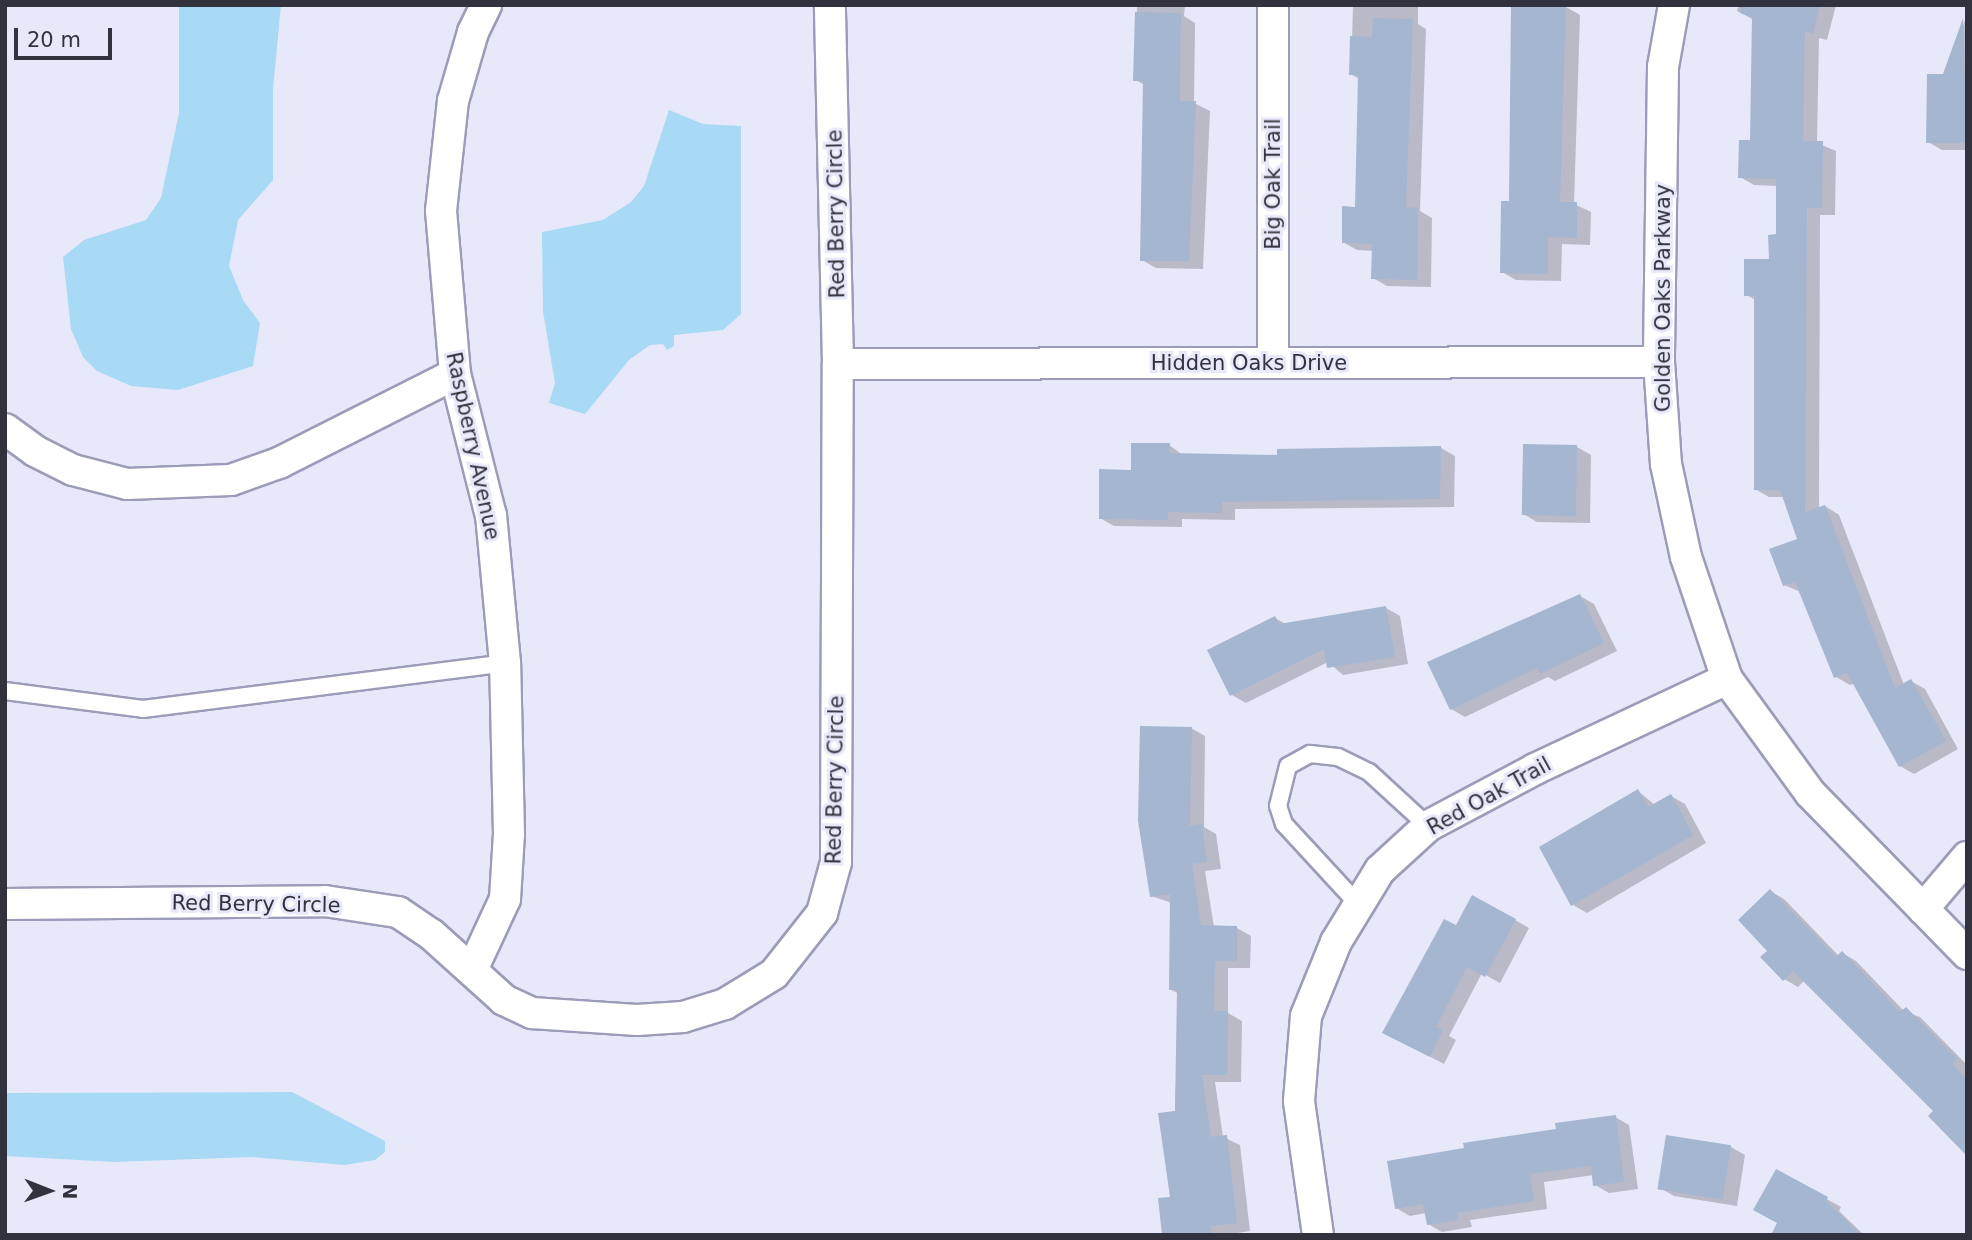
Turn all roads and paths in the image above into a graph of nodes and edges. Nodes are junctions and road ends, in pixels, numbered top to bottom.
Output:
1 (486, 5) edge
2 (830, 5) edge
3 (1273, 5) edge
4 (1674, 5) edge
5 (1659, 362) junction
6 (1273, 363) junction
7 (838, 364) junction
8 (455, 374) junction
9 (5, 429) edge
10 (505, 663) junction
11 (1727, 679) junction
12 (5, 691) edge
13 (1428, 826) junction
14 (1967, 857) edge
15 (1357, 903) junction
16 (5, 904) edge
17 (1923, 909) junction
18 (1967, 954) edge
19 (472, 970) junction
20 (1318, 1235) edge

1 - 8 street, Raspberry Avenue
2 - 7 street, Red Berry Circle
3 - 6 street, Big Oak Trail
4 - 5 street, Golden Oaks Parkway
5 - 6 street, Hidden Oaks Drive
5 - 11 street, Golden Oaks Parkway
6 - 7 street, Hidden Oaks Drive
7 - 19 street, Red Berry Circle
8 - 9 street
8 - 10 street, Raspberry Avenue
10 - 12 lane
10 - 19 street, Raspberry Avenue
11 - 13 street, Red Oak Trail
11 - 17 street, Golden Oaks Parkway
13 - 15 street, Red Oak Trail
13 - 15 lane
14 - 17 street
15 - 20 street, Red Oak Trail
16 - 19 street, Red Berry Circle
17 - 18 street, Golden Oaks Parkway

